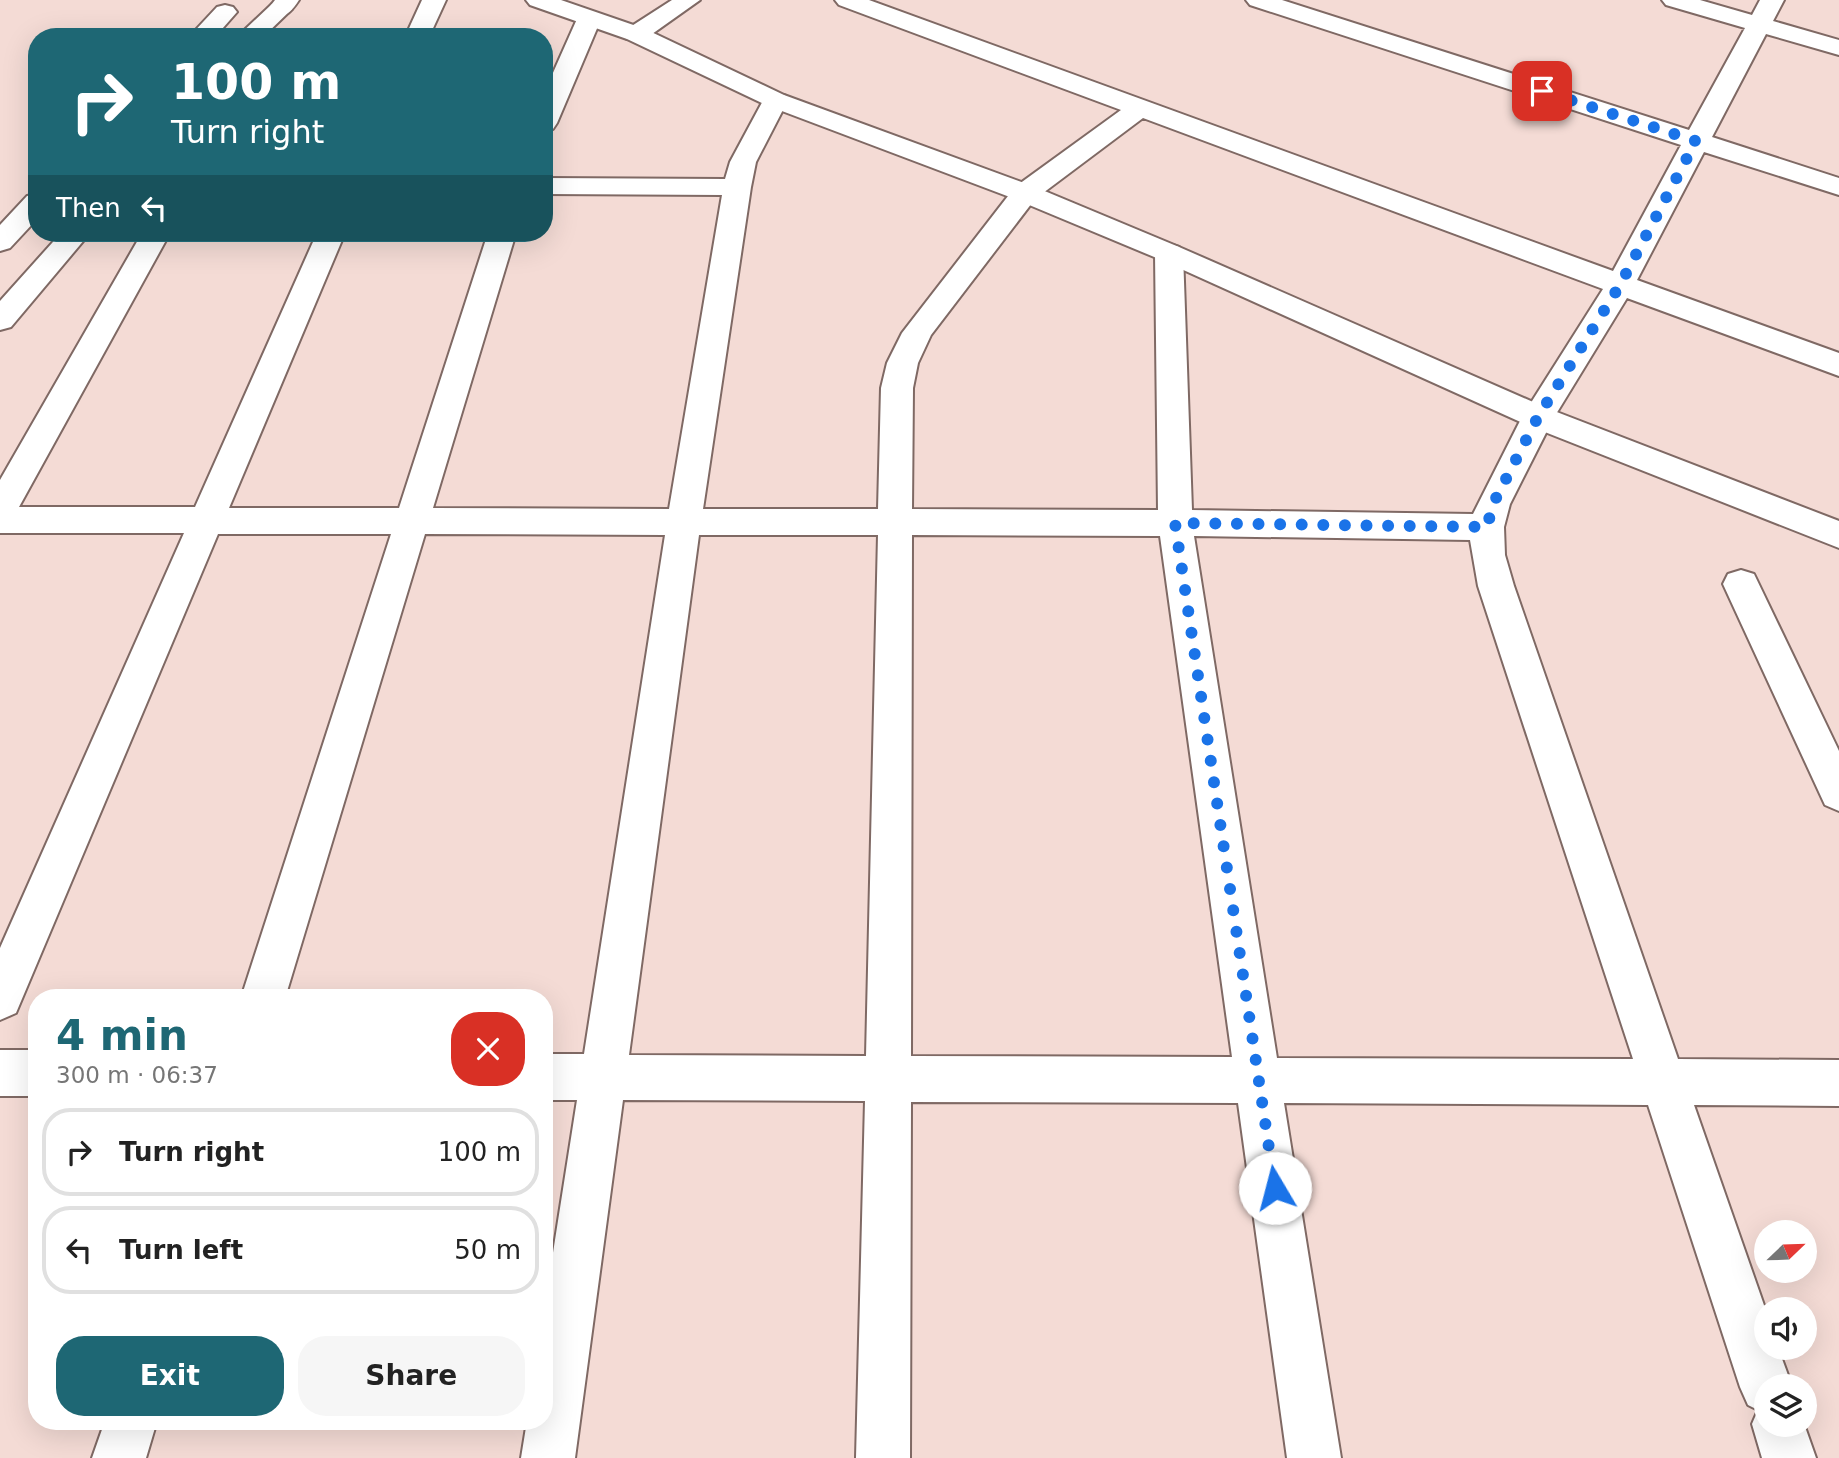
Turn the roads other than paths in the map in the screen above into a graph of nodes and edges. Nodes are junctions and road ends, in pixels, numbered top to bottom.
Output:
1 (434, 0) edge
2 (538, 0) edge
3 (688, 0) edge
4 (847, 0) edge
5 (1258, 0) edge
6 (1674, 0) edge
7 (283, 5) edge
8 (225, 12) dead end
9 (1765, 12) edge
10 (589, 19) junction
11 (210, 28) edge
12 (259, 28) edge
13 (270, 28) edge
14 (421, 28) edge
15 (636, 34) junction
16 (1839, 48) edge
17 (775, 100) junction
18 (553, 102) edge
19 (1140, 107) junction
20 (1696, 141) junction
21 (553, 186) edge
22 (737, 187) junction
23 (1839, 187) edge
24 (1026, 194) junction
25 (28, 212) edge
26 (0, 242) edge
27 (68, 242) edge
28 (151, 242) edge
29 (327, 242) edge
30 (499, 242) edge
31 (1169, 253) junction
32 (1620, 285) junction
33 (0, 320) edge
34 (1839, 365) edge
35 (1538, 417) junction
36 (0, 510) edge
37 (208, 519) junction
38 (0, 520) edge
39 (412, 520) junction
40 (684, 522) junction
41 (896, 523) junction
42 (1175, 523) junction
43 (1487, 527) junction
44 (1839, 535) edge
45 (1741, 584) dead end
46 (1839, 793) edge
47 (266, 989) edge
48 (0, 998) edge
49 (0, 1073) edge
50 (28, 1073) edge
51 (553, 1077) edge
52 (602, 1077) junction
53 (889, 1079) junction
54 (1259, 1081) junction
55 (1839, 1083) edge
56 (1665, 1084) junction
57 (1762, 1374) edge
58 (553, 1423) edge
59 (128, 1430) edge
60 (552, 1430) edge
61 (1782, 1437) edge
62 (119, 1458) edge
63 (548, 1458) edge
64 (883, 1458) edge
65 (1314, 1458) edge
66 (1789, 1458) edge

1 - 14 street
2 - 10 street
3 - 15 street
4 - 19 street
5 - 20 street
6 - 9 street
7 - 12 street
7 - 13 street
8 - 11 street
9 - 16 street
9 - 20 street
10 - 15 street
10 - 18 street
15 - 17 street
17 - 22 street
17 - 24 street
19 - 24 street
19 - 32 street
20 - 23 street
20 - 32 street
21 - 22 street
22 - 40 street
24 - 31 street
24 - 41 street
25 - 26 street
27 - 33 street
28 - 36 street
29 - 37 street
30 - 39 street
31 - 35 street
31 - 42 street
32 - 34 street
32 - 35 street
35 - 43 street
35 - 44 street
37 - 38 street
37 - 39 street
37 - 48 street
39 - 40 street
39 - 47 street
40 - 41 street
40 - 52 street
41 - 42 street
41 - 53 street
42 - 43 street
42 - 54 street
43 - 56 street
45 - 46 street
49 - 50 street
51 - 52 street
52 - 53 street
52 - 58 street
53 - 54 street
53 - 64 street
54 - 56 street
54 - 65 street
55 - 56 street
56 - 57 street
59 - 62 street
60 - 63 street
61 - 66 street

